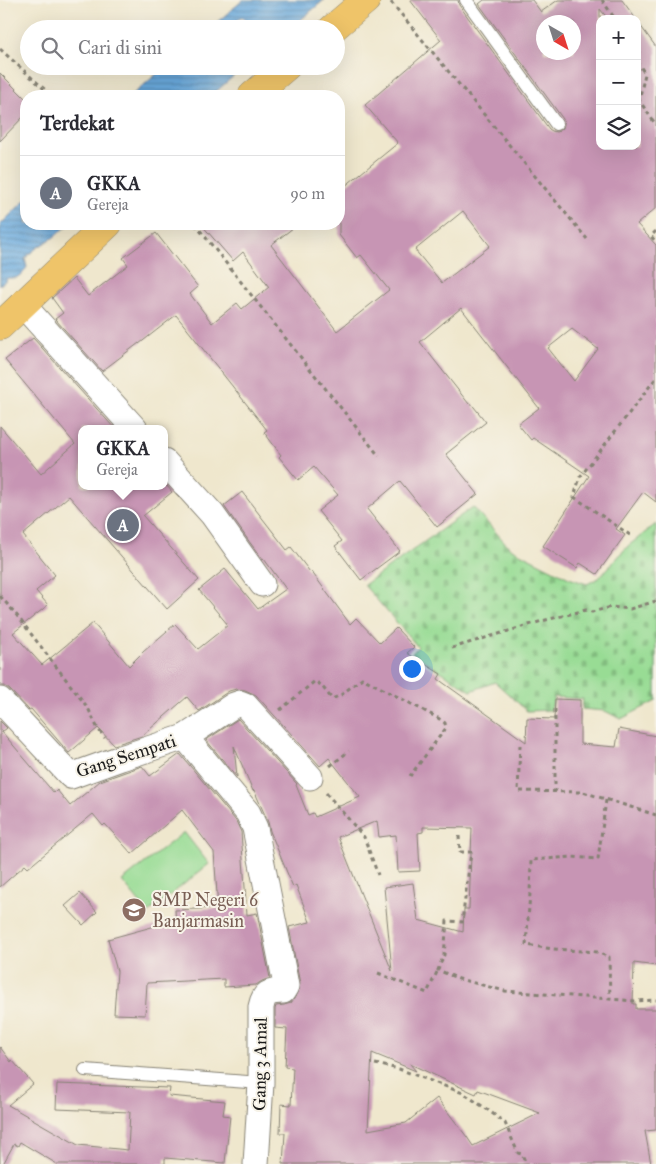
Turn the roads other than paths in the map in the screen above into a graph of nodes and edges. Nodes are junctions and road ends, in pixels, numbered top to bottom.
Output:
1 (366, 0) edge
2 (466, 0) edge
3 (343, 20) edge
4 (276, 75) edge
5 (259, 90) edge
6 (556, 124) dead end
7 (102, 230) edge
8 (22, 304) junction
9 (0, 326) edge
10 (131, 425) edge
11 (168, 465) edge
12 (262, 584) dead end
13 (0, 700) edge
14 (185, 736) junction
15 (310, 777) road end
16 (85, 1070) dead end
17 (262, 1083) junction
18 (256, 1164) edge

1 - 3 main road
2 - 6 lane
4 - 5 main road
7 - 8 main road
8 - 9 main road
8 - 10 street
11 - 12 street
13 - 14 street, Gang Sempati
14 - 15 street, Gang Sempati
14 - 17 street, Gang 3 Amal
16 - 17 lane
17 - 18 street, Gang 3 Amal

